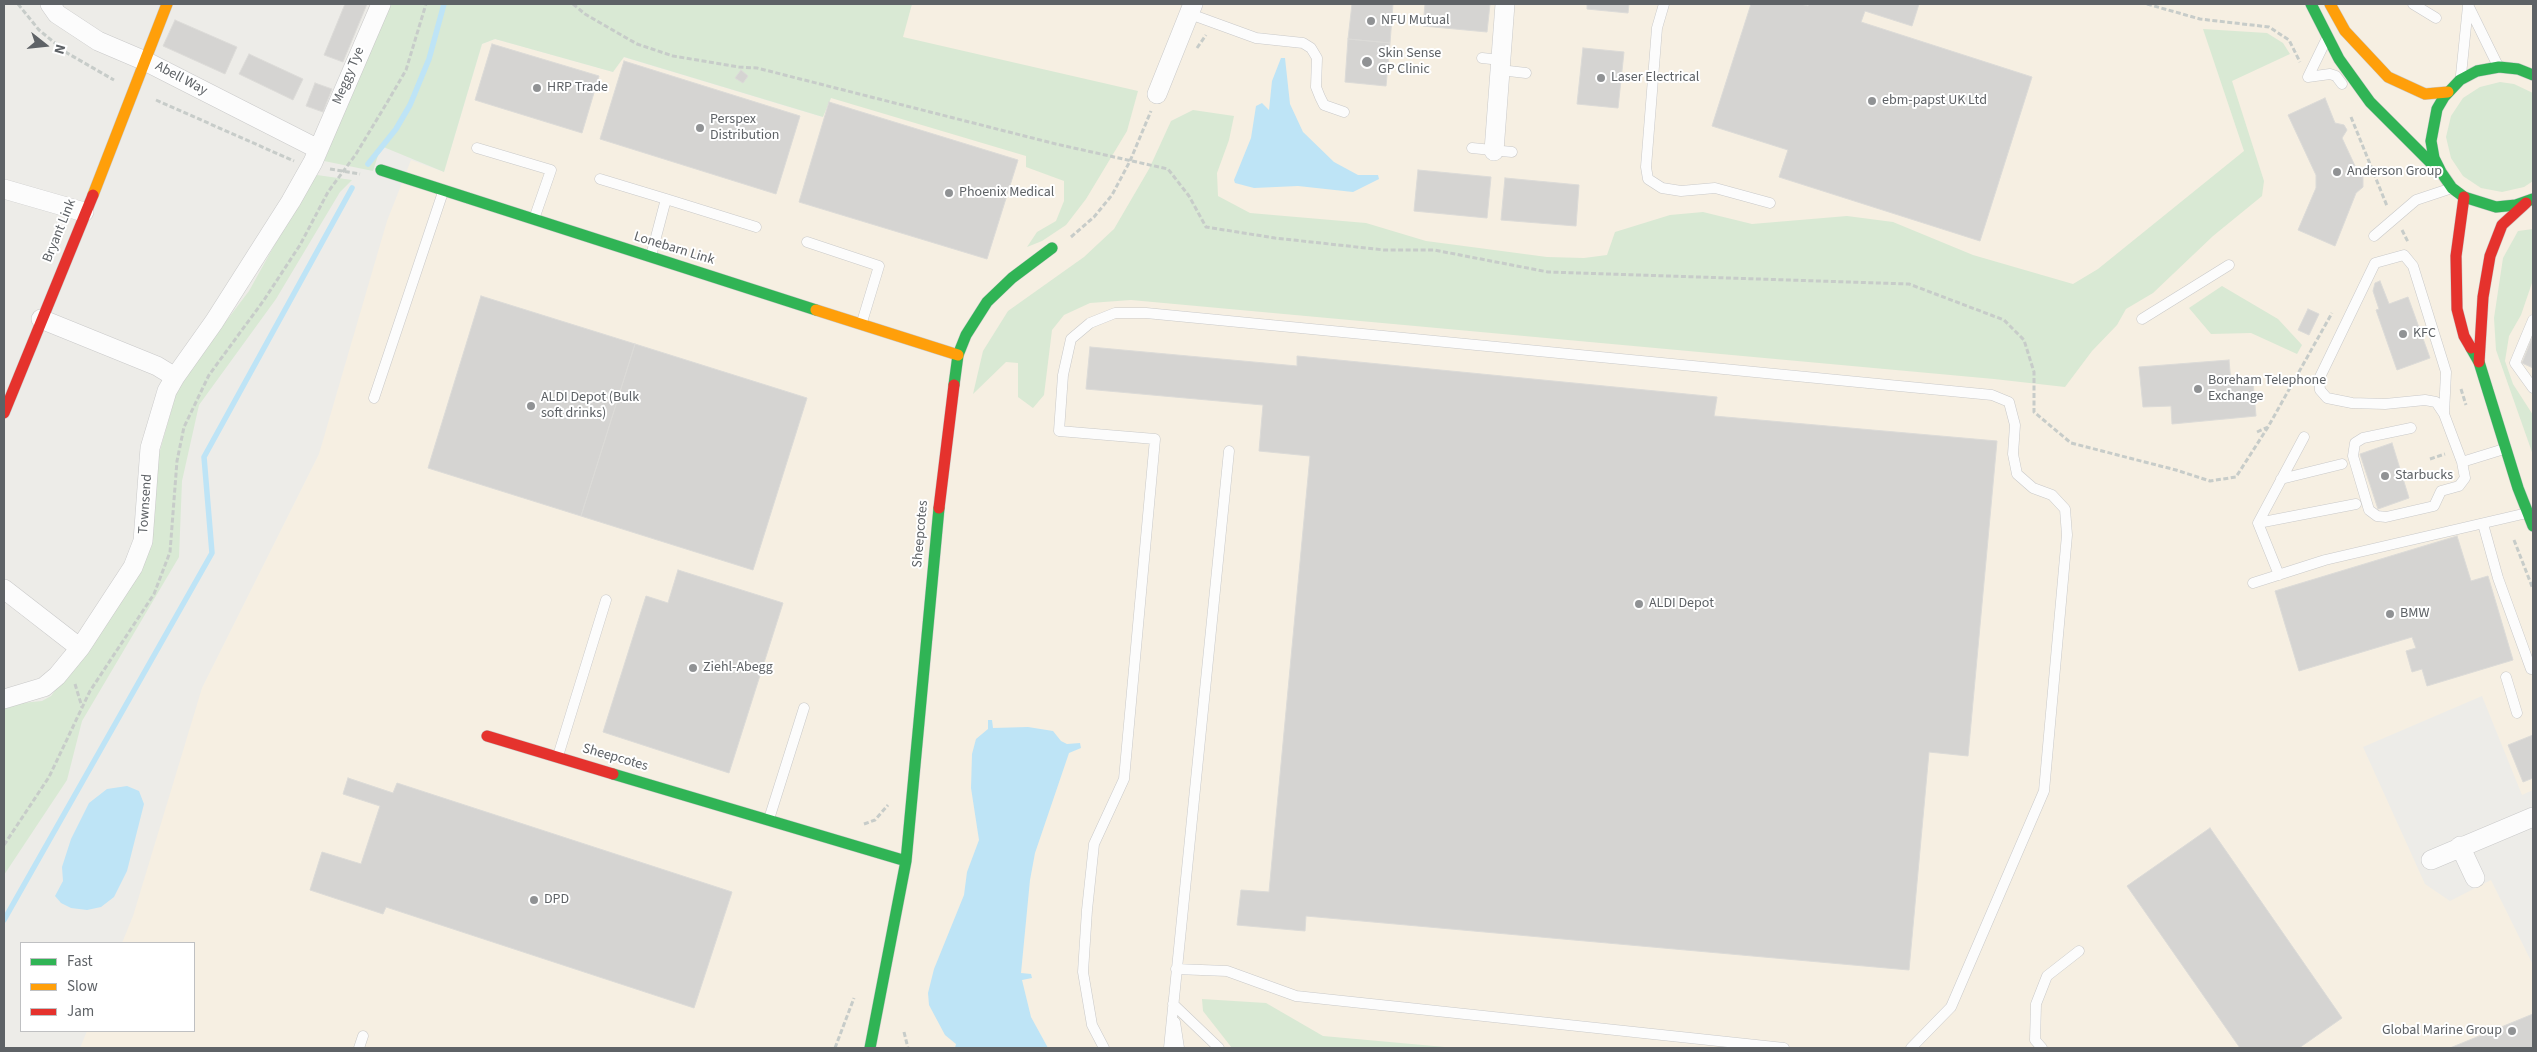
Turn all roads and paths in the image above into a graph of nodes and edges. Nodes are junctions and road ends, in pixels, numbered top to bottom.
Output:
1 (50, 4) edge
2 (167, 4) edge
3 (381, 4) edge
4 (426, 4) edge
5 (573, 4) edge
6 (1505, 4) edge
7 (1664, 4) edge
8 (2147, 4) edge
9 (2311, 4) edge
10 (2330, 4) edge
11 (2413, 4) edge
12 (2470, 4) edge
13 (1191, 9) edge
14 (2436, 18) dead end
15 (1211, 23) junction
16 (2328, 36) junction
17 (1194, 54) dead end
18 (1482, 58) dead end
19 (145, 60) junction
20 (2533, 61) edge
21 (1500, 65) junction
22 (2303, 66) dead end
23 (2503, 67) junction
24 (1526, 73) dead end
25 (2533, 75) edge
26 (2460, 80) junction
27 (2448, 92) junction
28 (1157, 94) joint
29 (2370, 102) junction
30 (2348, 110) dead end
31 (1344, 112) dead end
32 (477, 148) dead end
33 (1472, 148) dead end
34 (318, 149) junction
35 (1503, 152) joint
36 (1130, 161) junction
37 (382, 170) dead end
38 (2441, 172) junction
39 (600, 178) dead end
40 (2452, 188) junction
41 (4, 189) edge
42 (443, 191) junction
43 (2464, 196) junction
44 (666, 199) junction
45 (2530, 201) edge
46 (1770, 203) dead end
47 (84, 212) junction
48 (2392, 219) junction
49 (534, 221) junction
50 (756, 227) dead end
51 (2374, 236) dead end
52 (807, 242) dead end
53 (1052, 248) joint
54 (650, 257) junction
55 (2229, 265) dead end
56 (2335, 308) dead end
57 (41, 319) junction
58 (2142, 319) dead end
59 (2533, 320) edge
60 (862, 324) junction
61 (958, 355) junction
62 (2479, 362) junction
63 (2526, 365) dead end
64 (175, 377) junction
65 (2533, 378) edge
66 (2533, 388) edge
67 (374, 398) dead end
68 (4, 413) edge
69 (2444, 414) junction
70 (2268, 427) junction
71 (2411, 428) dead end
72 (2256, 432) dead end
73 (2304, 436) dead end
74 (2505, 448) junction
75 (1229, 451) dead end
76 (2462, 462) junction
77 (2342, 464) dead end
78 (2281, 480) junction
79 (2356, 504) dead end
80 (2528, 513) junction
81 (2258, 523) junction
82 (2483, 524) junction
83 (2533, 526) edge
84 (2279, 575) junction
85 (2253, 584) dead end
86 (4, 589) edge
87 (606, 600) dead end
88 (80, 648) junction
89 (2531, 669) dead end
90 (2506, 677) dead end
91 (4, 699) edge
92 (804, 708) dead end
93 (2517, 712) dead end
94 (487, 736) dead end
95 (558, 757) junction
96 (2533, 817) edge
97 (769, 820) junction
98 (4, 845) edge
99 (2460, 846) junction
100 (2431, 860) dead end
101 (906, 862) junction
102 (2475, 878) dead end
103 (2078, 951) dead end
104 (1176, 968) junction
105 (856, 993) dead end
106 (1173, 1004) junction
107 (904, 1032) dead end
108 (363, 1036) dead end
109 (359, 1048) edge
110 (835, 1048) edge
111 (870, 1048) edge
112 (908, 1048) edge
113 (1104, 1048) edge
114 (1169, 1048) edge
115 (1179, 1048) edge
116 (1219, 1048) edge
117 (1784, 1048) edge
118 (1911, 1048) edge
119 (2042, 1048) edge

1 - 19 street, Abell Way
2 - 19 street
3 - 34 street, Meggy Tye
4 - 98 path
5 - 36 path
6 - 21 street
7 - 46 lane
8 - 22 path
9 - 16 street
10 - 27 street
11 - 14 lane
12 - 23 lane
12 - 26 lane
13 - 15 lane
13 - 28 street
15 - 17 path
15 - 31 lane
16 - 29 street
16 - 29 lane
18 - 21 lane
19 - 34 street, Abell Way
19 - 47 street, Bryant Link
20 - 23 street
21 - 24 lane
21 - 35 street
23 - 25 street
23 - 26 street
26 - 27 street
27 - 38 street
28 - 36 path
29 - 38 street
30 - 48 path
32 - 49 lane
33 - 35 lane
34 - 64 street, Townsend
36 - 53 path
36 - 70 path
37 - 42 street, Lonebarn Link
38 - 40 street
39 - 44 lane
40 - 43 street
40 - 48 lane
41 - 47 street
42 - 49 street, Lonebarn Link
42 - 67 lane
43 - 45 street
43 - 62 street
44 - 50 lane
44 - 54 lane
45 - 62 street
47 - 57 street, Bryant Link
48 - 51 lane
49 - 54 street, Lonebarn Link
52 - 60 lane
53 - 61 street, Sheepcotes
54 - 60 street, Lonebarn Link
55 - 58 lane
56 - 70 path
57 - 64 street
57 - 68 street, Bryant Link
59 - 66 lane
60 - 61 street, Lonebarn Link
61 - 101 street, Sheepcotes
62 - 74 street
63 - 65 lane
64 - 88 street, Townsend
69 - 69 lane
69 - 76 lane
70 - 72 path
71 - 76 lane
73 - 78 lane
74 - 76 lane
74 - 80 street
75 - 104 lane
77 - 78 lane
78 - 81 lane
79 - 81 lane
80 - 82 lane
80 - 83 street
81 - 84 lane
82 - 84 lane
82 - 89 lane
84 - 85 lane
86 - 88 street
87 - 95 lane
88 - 91 street, Townsend
90 - 93 lane
92 - 97 lane
94 - 95 street, Sheepcotes
95 - 97 street, Sheepcotes
96 - 99 street
97 - 101 street, Sheepcotes
99 - 100 street
99 - 102 street
101 - 111 street, Sheepcotes
103 - 119 lane
104 - 106 lane
104 - 117 lane
105 - 110 path
106 - 114 lane
106 - 115 lane
106 - 116 lane
107 - 112 path
108 - 109 lane
113 - 118 lane

